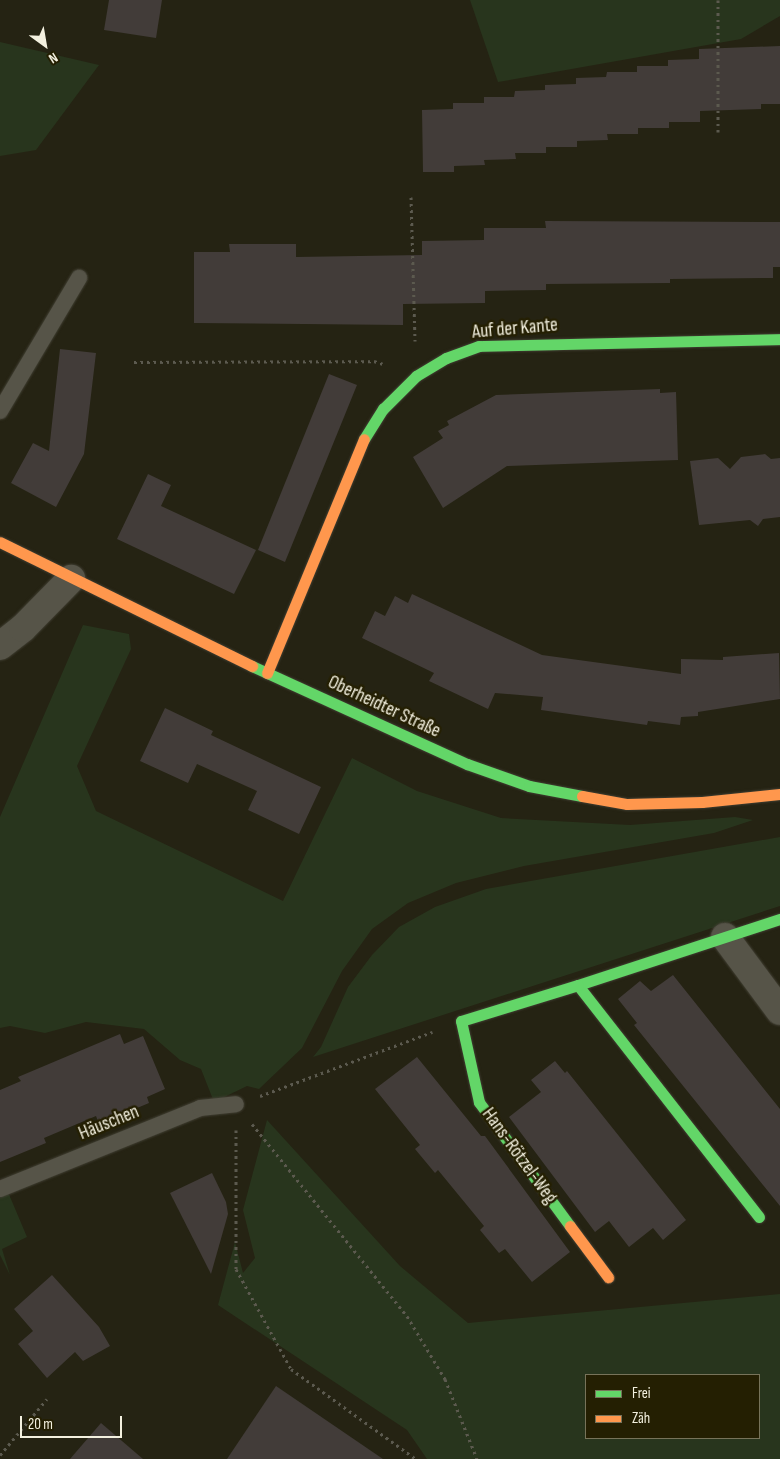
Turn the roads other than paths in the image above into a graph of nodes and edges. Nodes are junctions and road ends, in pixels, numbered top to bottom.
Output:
1 (79, 278) dead end
2 (780, 339) edge
3 (0, 411) edge
4 (0, 542) edge
5 (71, 578) junction
6 (0, 646) edge
7 (267, 673) junction
8 (780, 794) edge
9 (780, 919) edge
10 (725, 937) junction
11 (578, 985) junction
12 (780, 1011) edge
13 (236, 1104) road end
14 (0, 1188) edge
15 (759, 1217) dead end
16 (608, 1277) dead end

1 - 3 lane
2 - 7 street, Auf der Kante
4 - 5 street, Oberheidter Straße
5 - 6 street
5 - 7 street, Oberheidter Straße
7 - 8 street, Oberheidter Straße
9 - 10 street
10 - 11 street
10 - 12 street
11 - 15 street
11 - 16 street, Hans-Rötzel-Weg
13 - 14 lane, Häuschen

